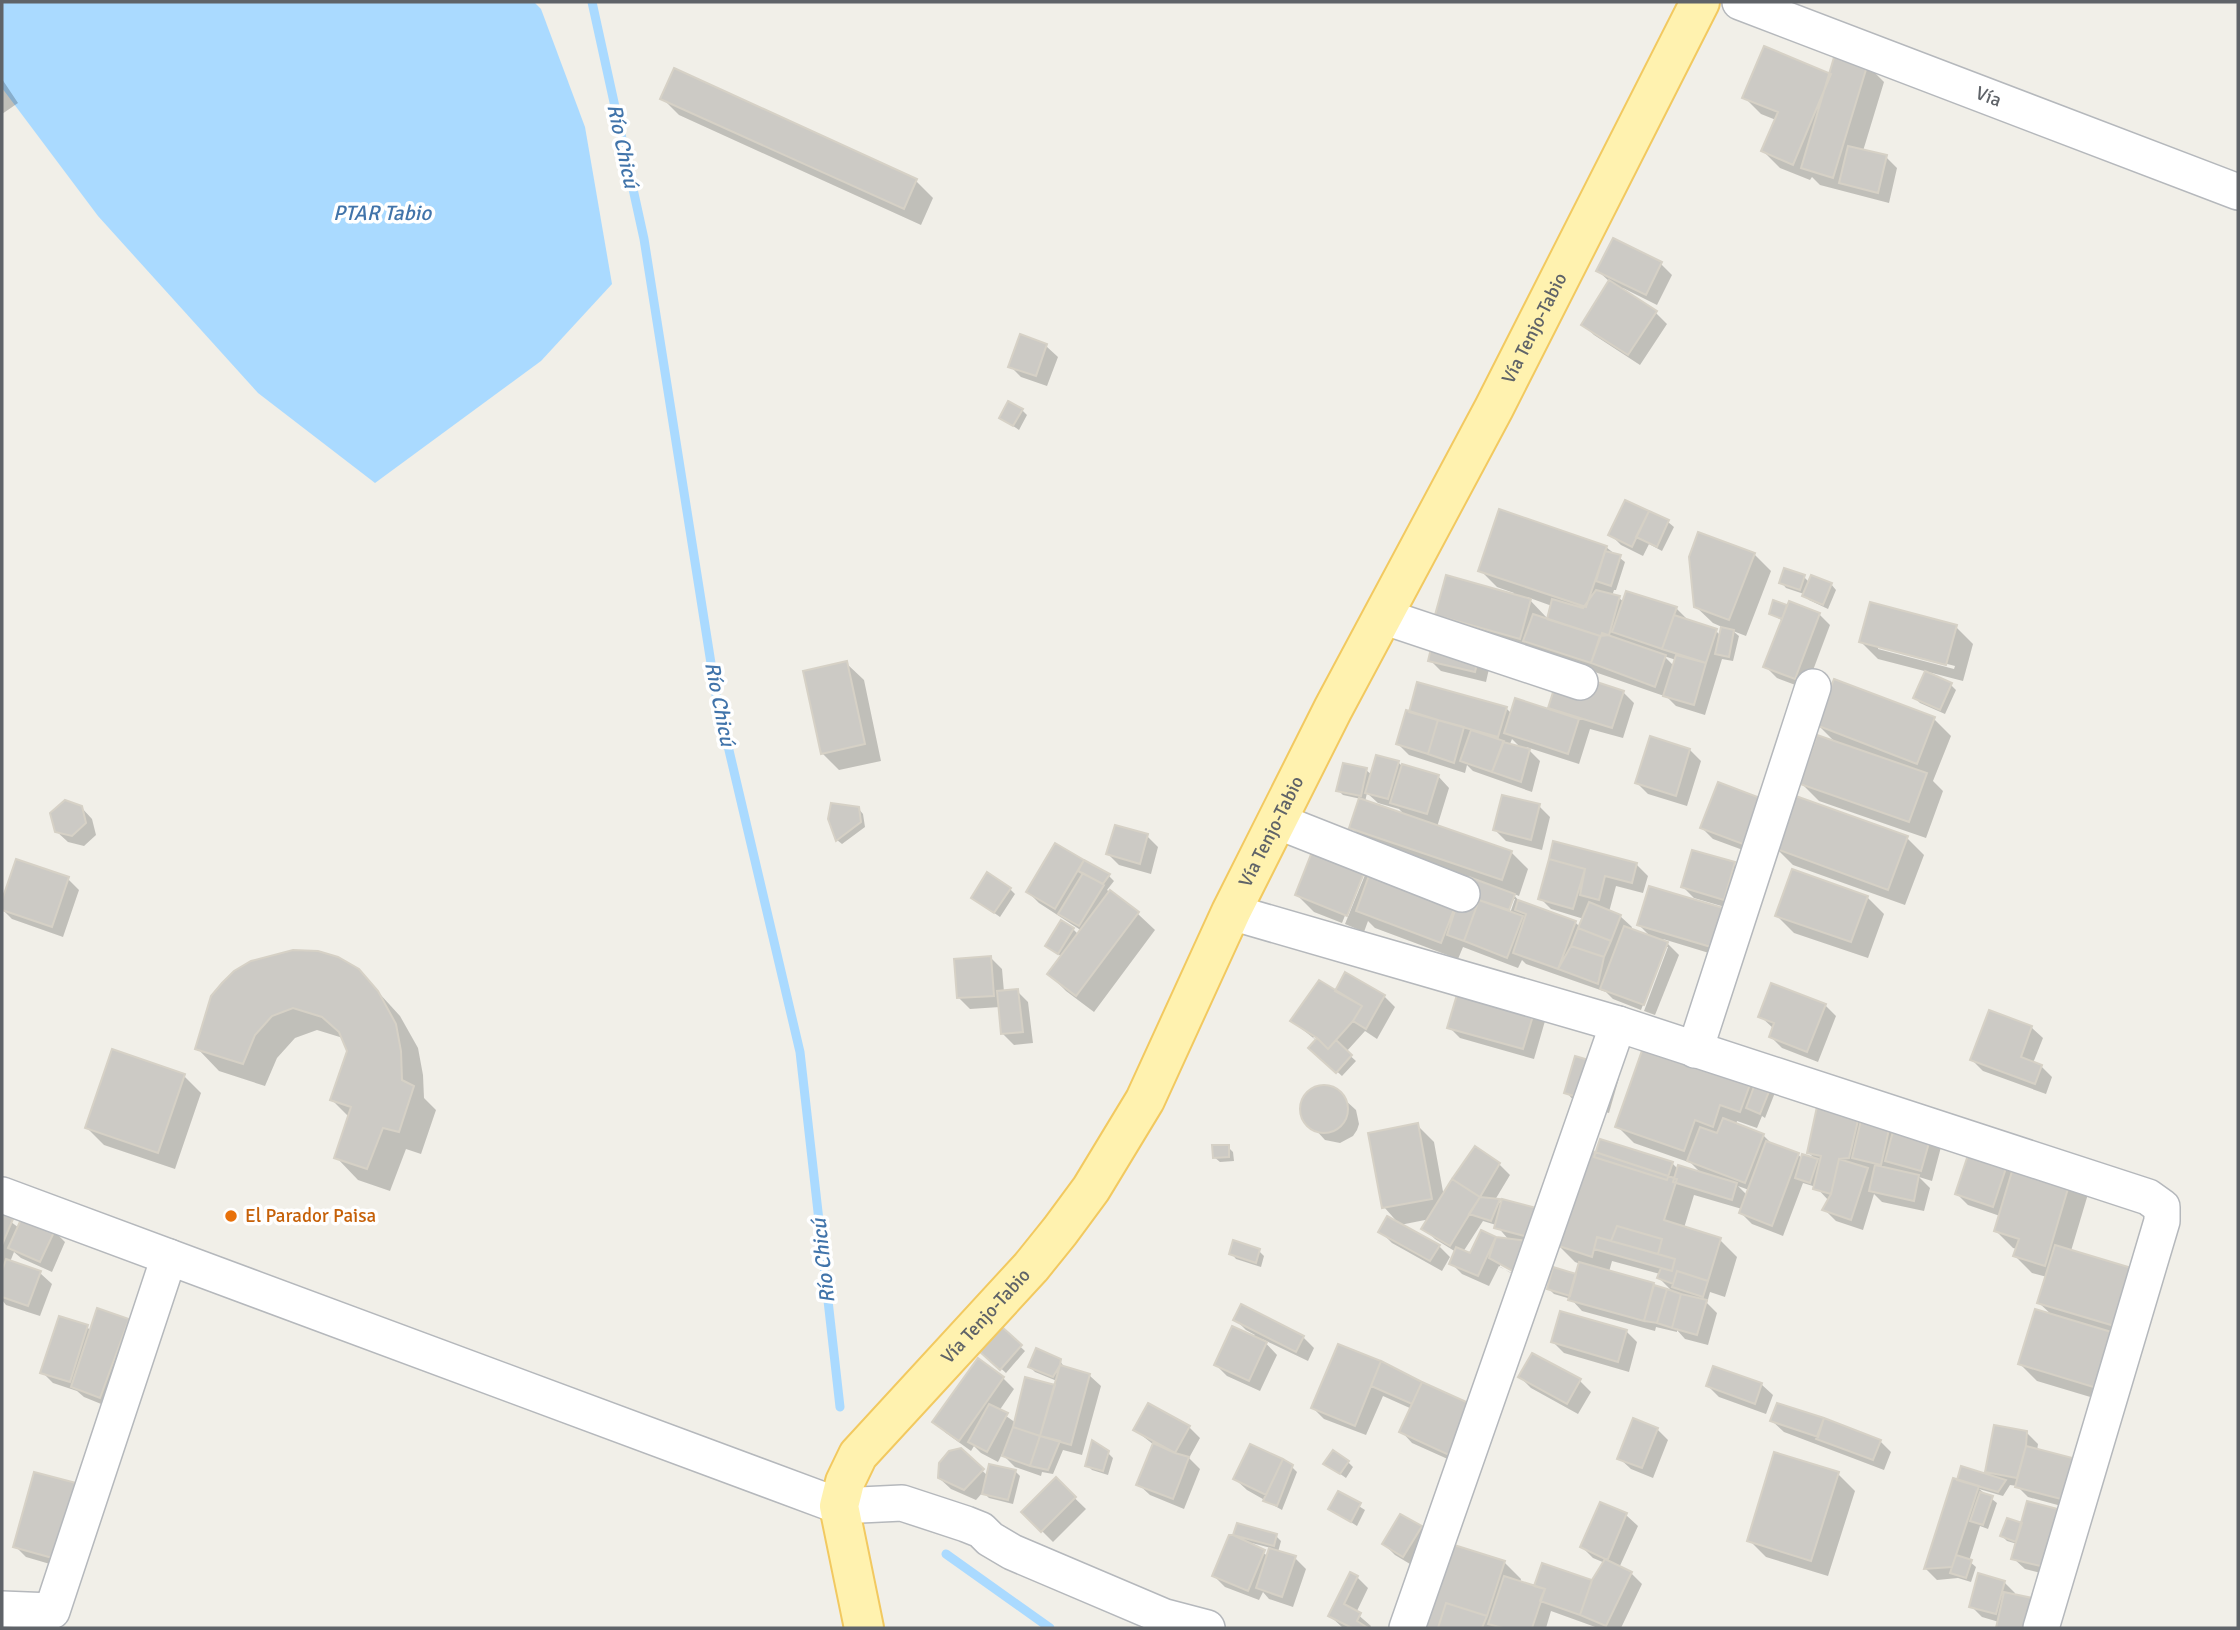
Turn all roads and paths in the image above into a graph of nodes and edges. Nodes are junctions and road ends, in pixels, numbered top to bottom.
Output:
1 (1700, 2) edge
2 (1740, 2) edge
3 (2238, 192) edge
4 (1382, 616) junction
5 (1580, 682) dead end
6 (1813, 687) dead end
7 (1277, 821) junction
8 (1462, 894) dead end
9 (1231, 912) junction
10 (1618, 1024) junction
11 (1695, 1050) junction
12 (2, 1195) edge
13 (169, 1257) junction
14 (839, 1506) junction
15 (2, 1609) edge
16 (863, 1628) edge
17 (1207, 1628) edge
18 (1407, 1628) edge
19 (2041, 1628) edge

1 - 4 main road, Vía Tenjo-Tabio
2 - 3 street, Vía
4 - 5 street
4 - 7 main road, Vía Tenjo-Tabio
6 - 11 street
7 - 8 street
7 - 9 main road, Vía Tenjo-Tabio
9 - 10 street
9 - 14 main road, Vía Tenjo-Tabio
10 - 11 street
10 - 18 street
11 - 19 street
12 - 13 street
13 - 14 street
13 - 15 street
14 - 16 main road, Vía Tenjo-Tabio
14 - 17 street

